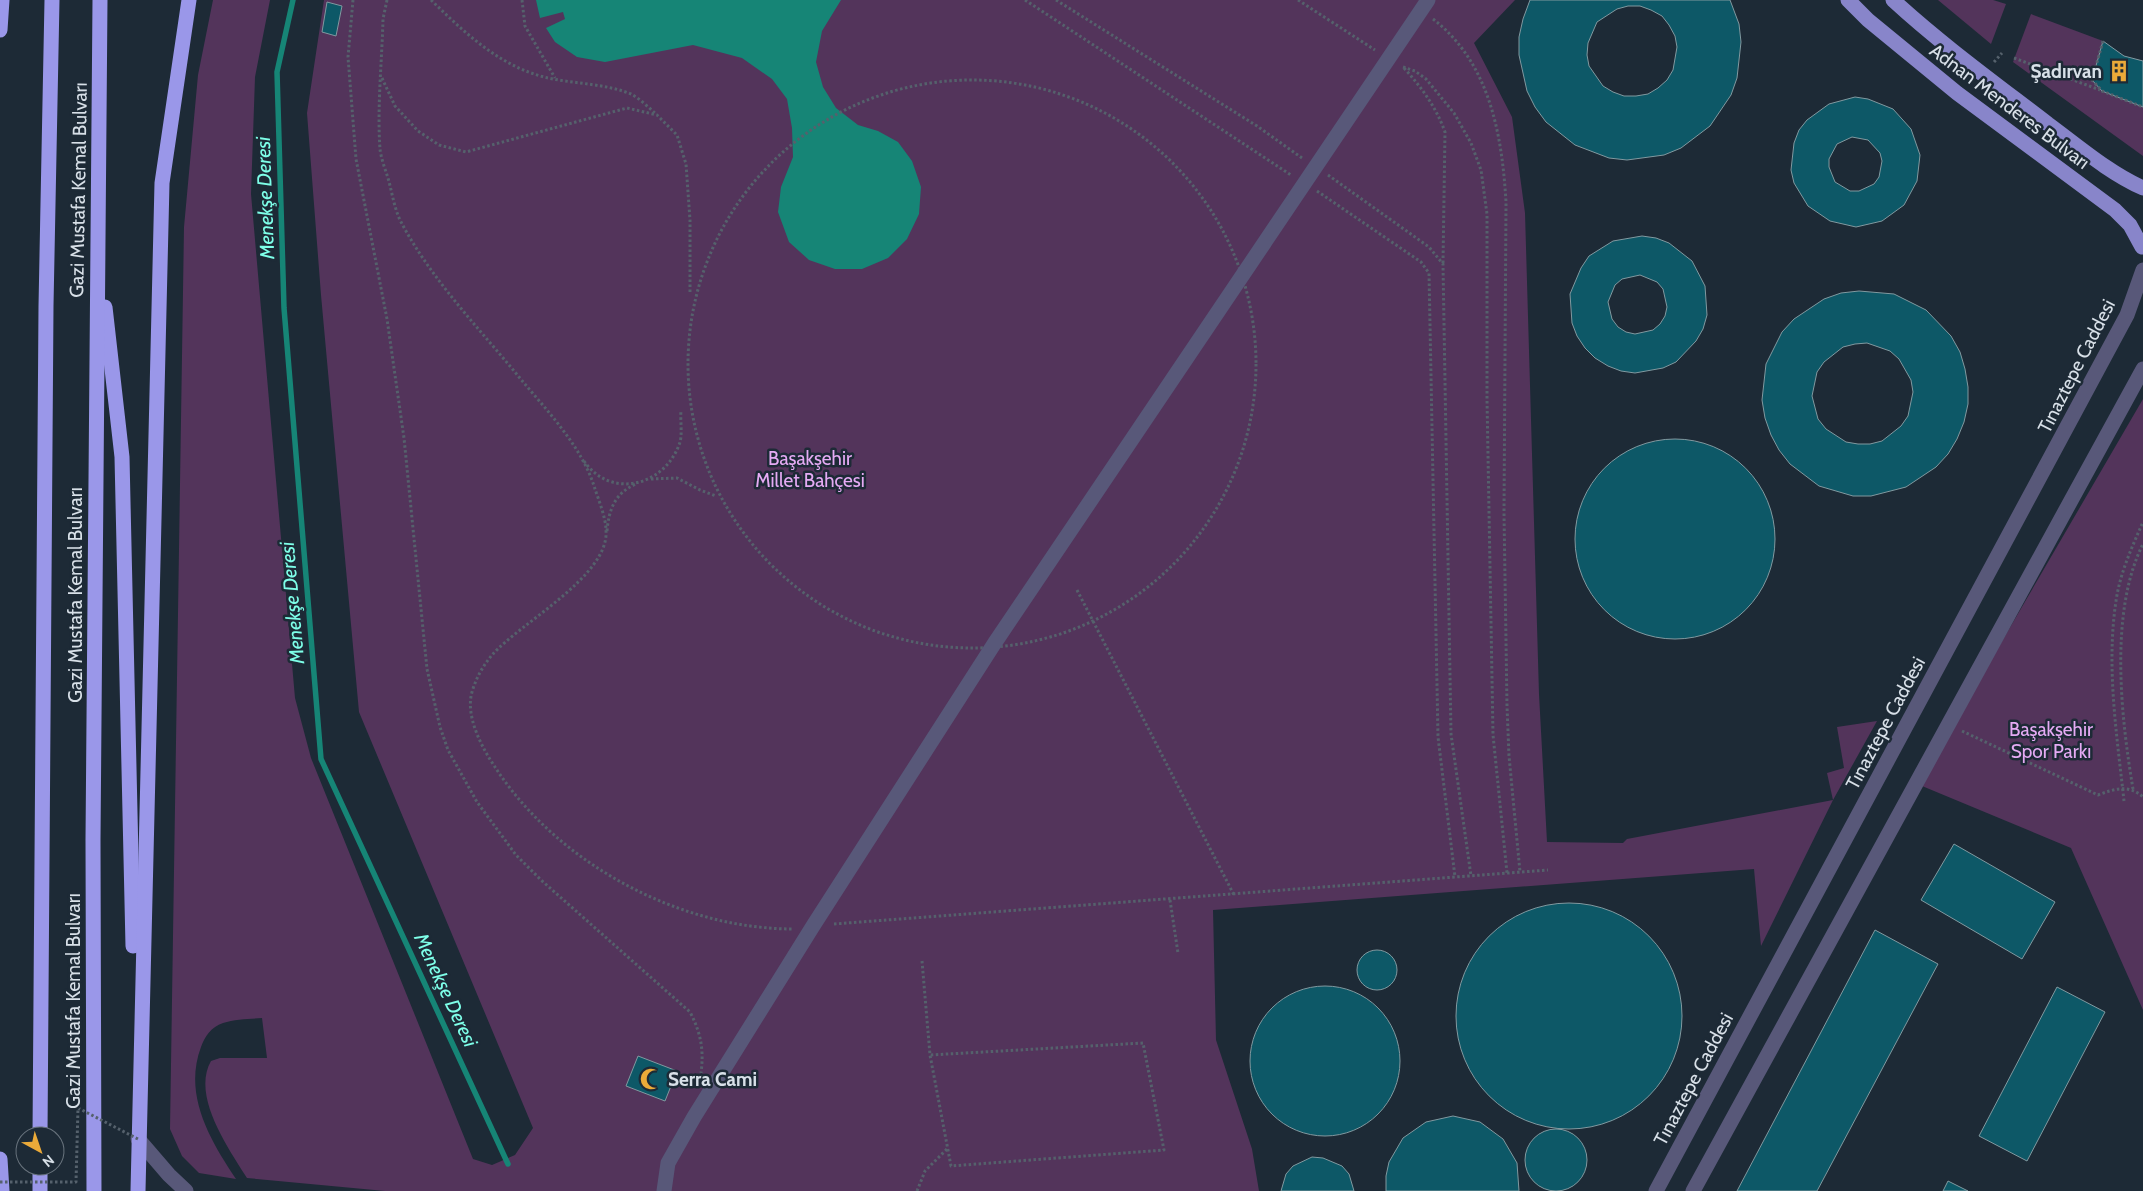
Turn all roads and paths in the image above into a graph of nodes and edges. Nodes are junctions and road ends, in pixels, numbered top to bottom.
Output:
1 (2, 0) edge
2 (52, 0) edge
3 (100, 0) edge
4 (189, 0) edge
5 (353, 0) edge
6 (387, 0) edge
7 (431, 0) edge
8 (522, 0) edge
9 (1025, 0) edge
10 (1056, 0) edge
11 (1298, 0) edge
12 (1428, 0) edge
13 (1848, 0) edge
14 (1893, 0) edge
15 (1434, 20) dead end
16 (0, 30) edge
17 (2103, 41) dead end
18 (1388, 58) junction
19 (2014, 58) dead end
20 (1403, 67) junction
21 (381, 78) junction
22 (556, 79) junction
23 (2102, 91) junction
24 (2143, 107) edge
25 (657, 115) junction
26 (1315, 167) junction
27 (1304, 183) junction
28 (2143, 188) edge
29 (98, 236) junction
30 (2143, 241) edge
31 (2143, 248) edge
32 (1443, 264) junction
33 (2143, 270) edge
34 (1242, 276) junction
35 (689, 304) dead end
36 (686, 321) dead end
37 (2143, 369) edge
38 (1260, 394) dead end
39 (1256, 420) dead end
40 (686, 422) dead end
41 (577, 452) junction
42 (700, 464) dead end
43 (1244, 464) dead end
44 (651, 479) junction
45 (639, 483) junction
46 (1234, 489) dead end
47 (716, 496) junction
48 (2143, 522) edge
49 (607, 532) junction
50 (2143, 544) edge
51 (783, 569) dead end
52 (1077, 590) dead end
53 (867, 622) dead end
54 (1093, 623) junction
55 (901, 634) dead end
56 (948, 642) dead end
57 (994, 644) junction
58 (1956, 728) dead end
59 (2123, 789) junction
60 (2132, 789) junction
61 (2143, 797) edge
62 (2124, 801) dead end
63 (1548, 870) dead end
64 (1520, 872) junction
65 (1507, 873) junction
66 (1471, 876) junction
67 (1455, 877) junction
68 (1234, 895) junction
69 (1170, 900) junction
70 (813, 926) junction
71 (1178, 952) dead end
72 (922, 961) dead end
73 (930, 1055) junction
74 (700, 1078) dead end
75 (40, 1126) edge
76 (138, 1139) junction
77 (948, 1149) junction
78 (0, 1159) edge
79 (40, 1176) edge
80 (0, 1182) edge
81 (2, 1191) edge
82 (40, 1191) edge
83 (94, 1191) edge
84 (138, 1191) edge
85 (186, 1191) edge
86 (664, 1191) edge
87 (917, 1191) edge
88 (1656, 1191) edge
89 (1693, 1191) edge

1 - 16 highway
2 - 75 highway, Gazi Mustafa Kemal Bulvarı
3 - 29 highway, Gazi Mustafa Kemal Bulvarı
4 - 76 highway
5 - 74 path
6 - 21 path
7 - 22 path
8 - 22 path
9 - 27 path
10 - 26 path
11 - 18 path
12 - 18 street
13 - 31 main road, Adnan Menderes Bulvarı
14 - 28 main road, Adnan Menderes Bulvarı
15 - 64 path
17 - 23 path
18 - 20 path
18 - 26 street
19 - 23 path
20 - 32 path
20 - 65 path
21 - 25 path
21 - 41 path
22 - 25 path
23 - 24 path
25 - 34 path
26 - 27 street
26 - 32 path
27 - 34 street
27 - 67 path
29 - 76 highway
29 - 83 highway, Gazi Mustafa Kemal Bulvarı
30 - 31 main road
32 - 66 path
33 - 88 street, Tınaztepe Caddesi
34 - 38 path
34 - 57 street
35 - 36 path
37 - 89 street
39 - 43 path
40 - 44 path
41 - 45 path
41 - 49 path
42 - 47 path
44 - 45 path
44 - 47 path
45 - 49 path
46 - 54 path
47 - 51 path
48 - 59 path
49 - 70 path
50 - 60 path
52 - 54 path
53 - 55 path
54 - 57 path
54 - 68 path
56 - 57 path
57 - 70 street
58 - 59 path
59 - 60 path
59 - 62 path
60 - 61 path
63 - 64 path
64 - 65 path
65 - 66 path
66 - 67 path
67 - 68 path
68 - 69 path
69 - 70 path
69 - 71 path
70 - 86 street
72 - 73 path
73 - 77 path
73 - 77 path
76 - 80 path, bridge
76 - 84 highway
76 - 85 street
77 - 87 path
78 - 81 highway
79 - 82 highway

